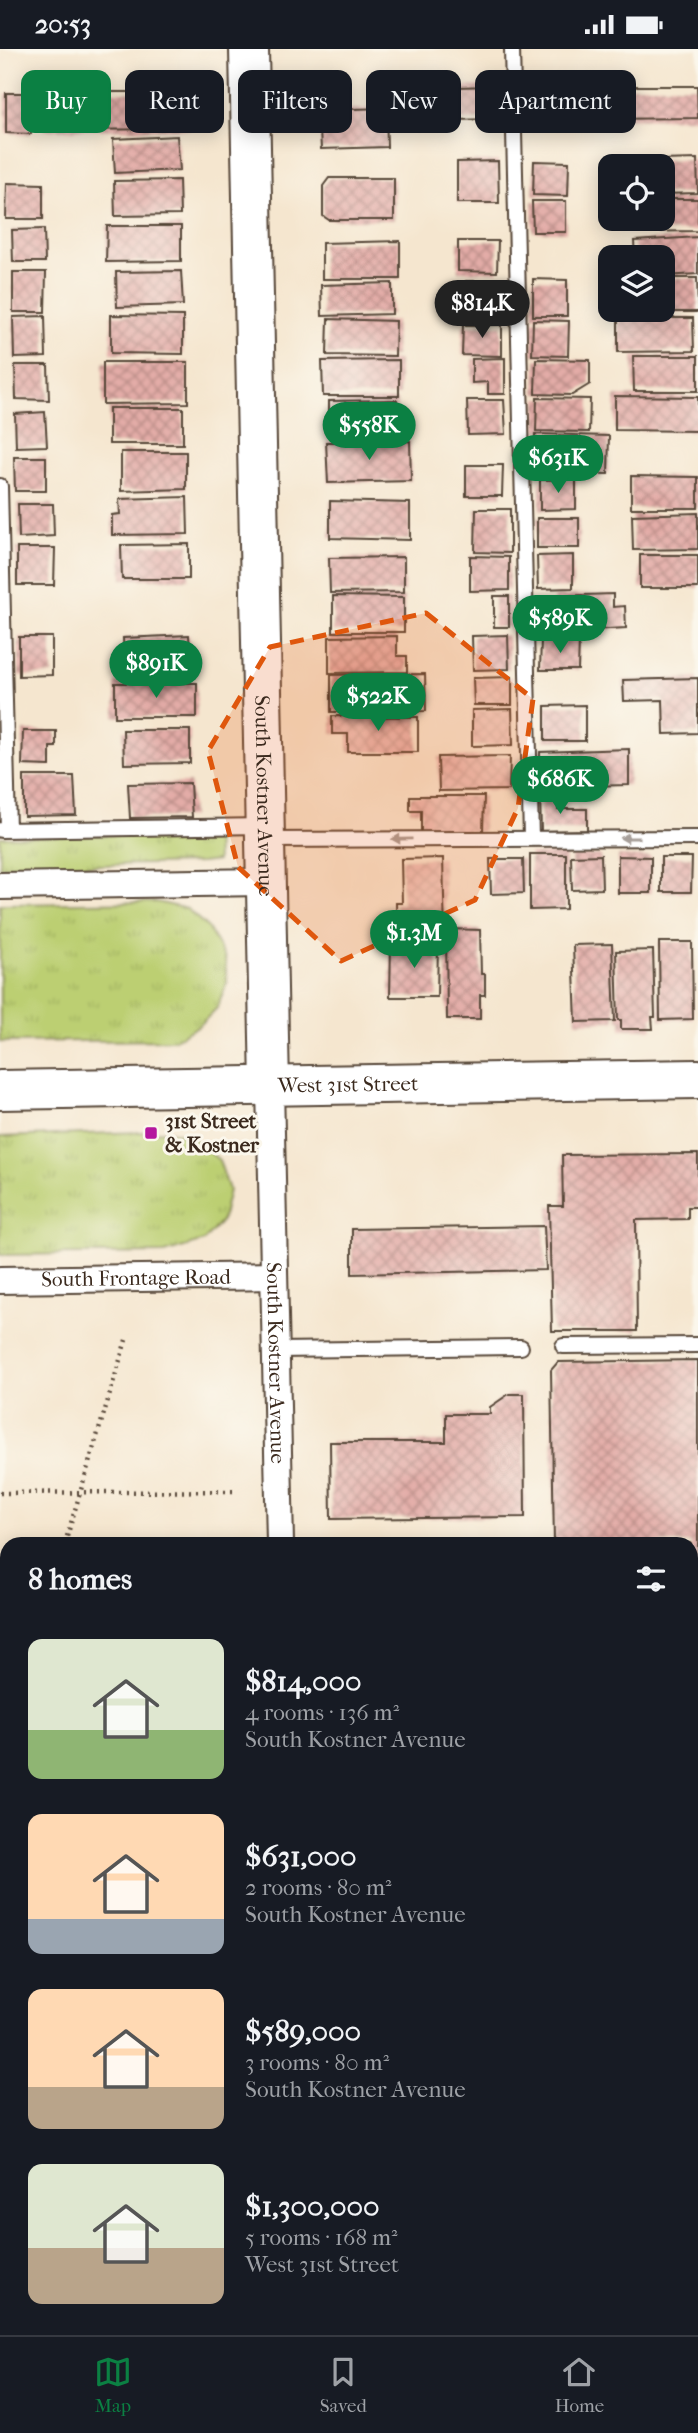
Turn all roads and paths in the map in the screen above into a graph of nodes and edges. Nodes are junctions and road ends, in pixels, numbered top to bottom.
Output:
1 (249, 49) edge
2 (512, 49) edge
3 (0, 486) edge
4 (4, 830) edge
5 (265, 833) junction
6 (531, 838) junction
7 (698, 838) edge
8 (266, 883) junction
9 (0, 886) edge
10 (698, 1079) edge
11 (270, 1087) junction
12 (0, 1090) edge
13 (274, 1276) junction
14 (0, 1280) edge
15 (126, 1340) dead end
16 (698, 1345) edge
17 (563, 1346) dead end
18 (521, 1347) dead end
19 (276, 1350) junction
20 (234, 1491) dead end
21 (80, 1492) junction
22 (0, 1493) edge
23 (67, 1537) edge
24 (280, 1537) edge

1 - 5 street, South Kostner Avenue
2 - 6 lane
3 - 4 lane
4 - 5 lane
6 -> 5 lane
5 - 8 street, South Kostner Avenue
7 -> 6 lane
8 - 9 street
8 - 11 street, South Kostner Avenue
10 - 11 street, West 31st Street
11 - 12 street, West 31st Street
11 - 13 street, South Kostner Avenue
13 - 14 street, South Frontage Road
13 - 19 street, South Kostner Avenue
15 - 21 path
16 - 17 lane
18 - 19 lane
19 - 24 street, South Kostner Avenue
20 - 21 path
21 - 22 path
21 - 23 path

